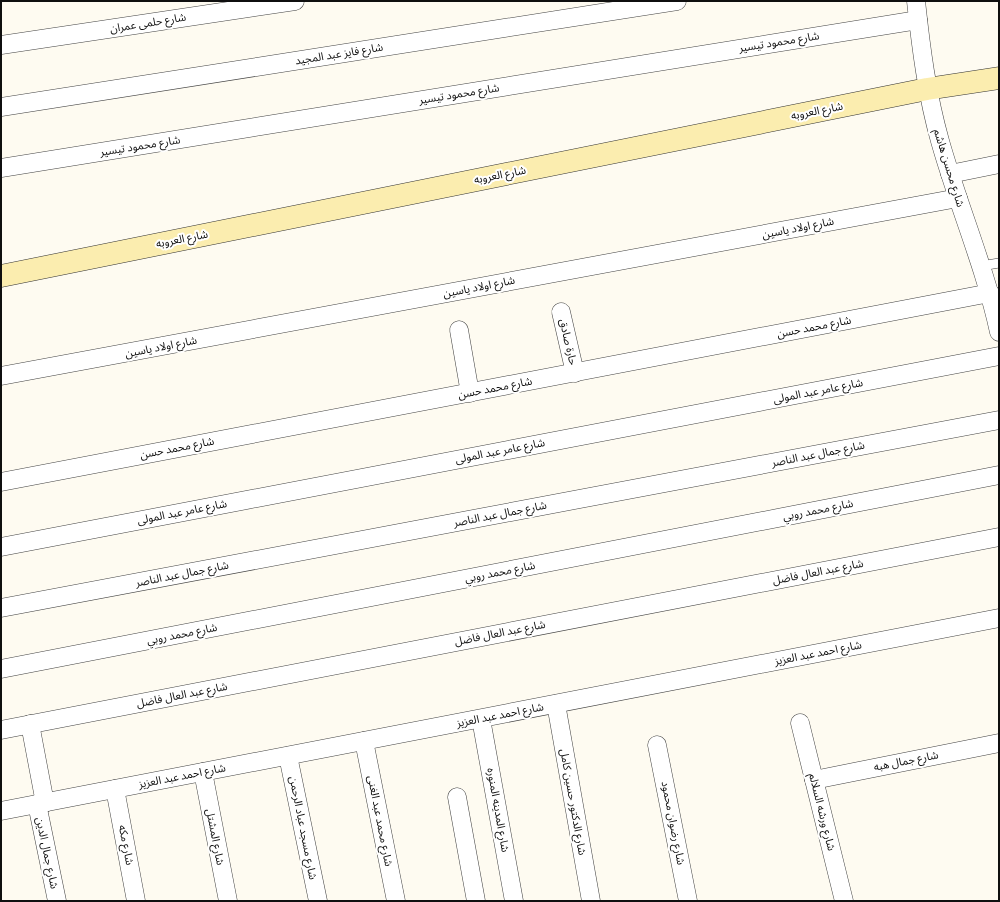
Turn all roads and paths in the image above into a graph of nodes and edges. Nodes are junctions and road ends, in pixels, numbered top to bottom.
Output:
1 (295, 1) edge
2 (676, 1) edge
3 (916, 1) edge
4 (918, 20) junction
5 (1, 45) edge
6 (999, 78) edge
7 (927, 89) junction
8 (1, 107) edge
9 (999, 164) edge
10 (1, 168) edge
11 (950, 174) junction
12 (958, 198) junction
13 (999, 263) edge
14 (981, 266) junction
15 (1, 276) edge
16 (990, 293) junction
17 (561, 312) dead end
18 (997, 313) edge
19 (459, 330) dead end
20 (999, 332) edge
21 (999, 356) edge
22 (575, 373) junction
23 (1, 376) edge
24 (470, 392) junction
25 (999, 420) edge
26 (999, 475) edge
27 (1, 482) edge
28 (999, 537) edge
29 (1, 547) edge
30 (1, 608) edge
31 (999, 618) edge
32 (1, 669) edge
33 (556, 704) junction
34 (481, 719) junction
35 (800, 723) dead end
36 (30, 724) junction
37 (1, 730) edge
38 (364, 741) junction
39 (999, 743) edge
40 (658, 745) dead end
41 (288, 756) junction
42 (203, 772) junction
43 (814, 780) junction
44 (115, 790) junction
45 (457, 796) dead end
46 (41, 804) junction
47 (1, 811) edge
48 (57, 901) edge
49 (136, 901) edge
50 (228, 901) edge
51 (318, 901) edge
52 (396, 901) edge
53 (476, 901) edge
54 (514, 901) edge
55 (591, 901) edge
56 (688, 901) edge
57 (844, 901) edge

1 - 5 street, شارع حلمى عمران
2 - 8 street, شارع فايز عبد المجيد
3 - 4 street, شارع محسن هاشم
4 - 7 street, شارع محسن هاشم
4 - 10 street, شارع محمود تيسير
6 - 7 street, شارع العروبه
7 - 11 street, شارع محسن هاشم
7 - 15 street, شارع العروبه
9 - 11 street
11 - 12 street, شارع محسن هاشم
12 - 14 street, شارع محسن هاشم
12 - 23 street, شارع اولاد ياسين
13 - 14 lane
14 - 16 street, شارع محسن هاشم
16 - 18 street, شارع محسن هاشم
16 - 22 street, شارع محمد حسن
17 - 22 street, حارة صادق
18 - 20 street, شارع محسن هاشم
19 - 24 street
21 - 29 street, شارع عامر عبد المولى
22 - 24 street, شارع محمد حسن
24 - 27 street, شارع محمد حسن
25 - 30 street, شارع جمال عبد الناصر
26 - 32 street, شارع محمد روبي
28 - 36 street, شارع عبد العال فاضل
31 - 33 street, شارع احمد عبد العزيز
33 - 34 street, شارع احمد عبد العزيز
33 - 55 street, شارع الدكتور حسين كامل
34 - 38 street, شارع احمد عبد العزيز
34 - 54 street, شارع المدينه المنوره
35 - 43 street, شارع ورشه السلالم
36 - 37 street, شارع عبد العال فاضل
36 - 46 street, شارع جمال الدين
38 - 41 street, شارع احمد عبد العزيز
38 - 52 street, شارع محمد عبد الغنى
39 - 43 street, شارع جمال هبه
40 - 56 street, شارع رضوان محمود
41 - 42 street, شارع احمد عبد العزيز
41 - 51 street, شارع مسجد عباد الرحمن
42 - 44 street, شارع احمد عبد العزيز
42 - 50 street, شارع المشتل
43 - 57 street, شارع ورشه السلالم
44 - 46 street, شارع احمد عبد العزيز
44 - 49 street, شارع مكه
45 - 53 street
46 - 47 street, شارع احمد عبد العزيز
46 - 48 street, شارع جمال الدين

